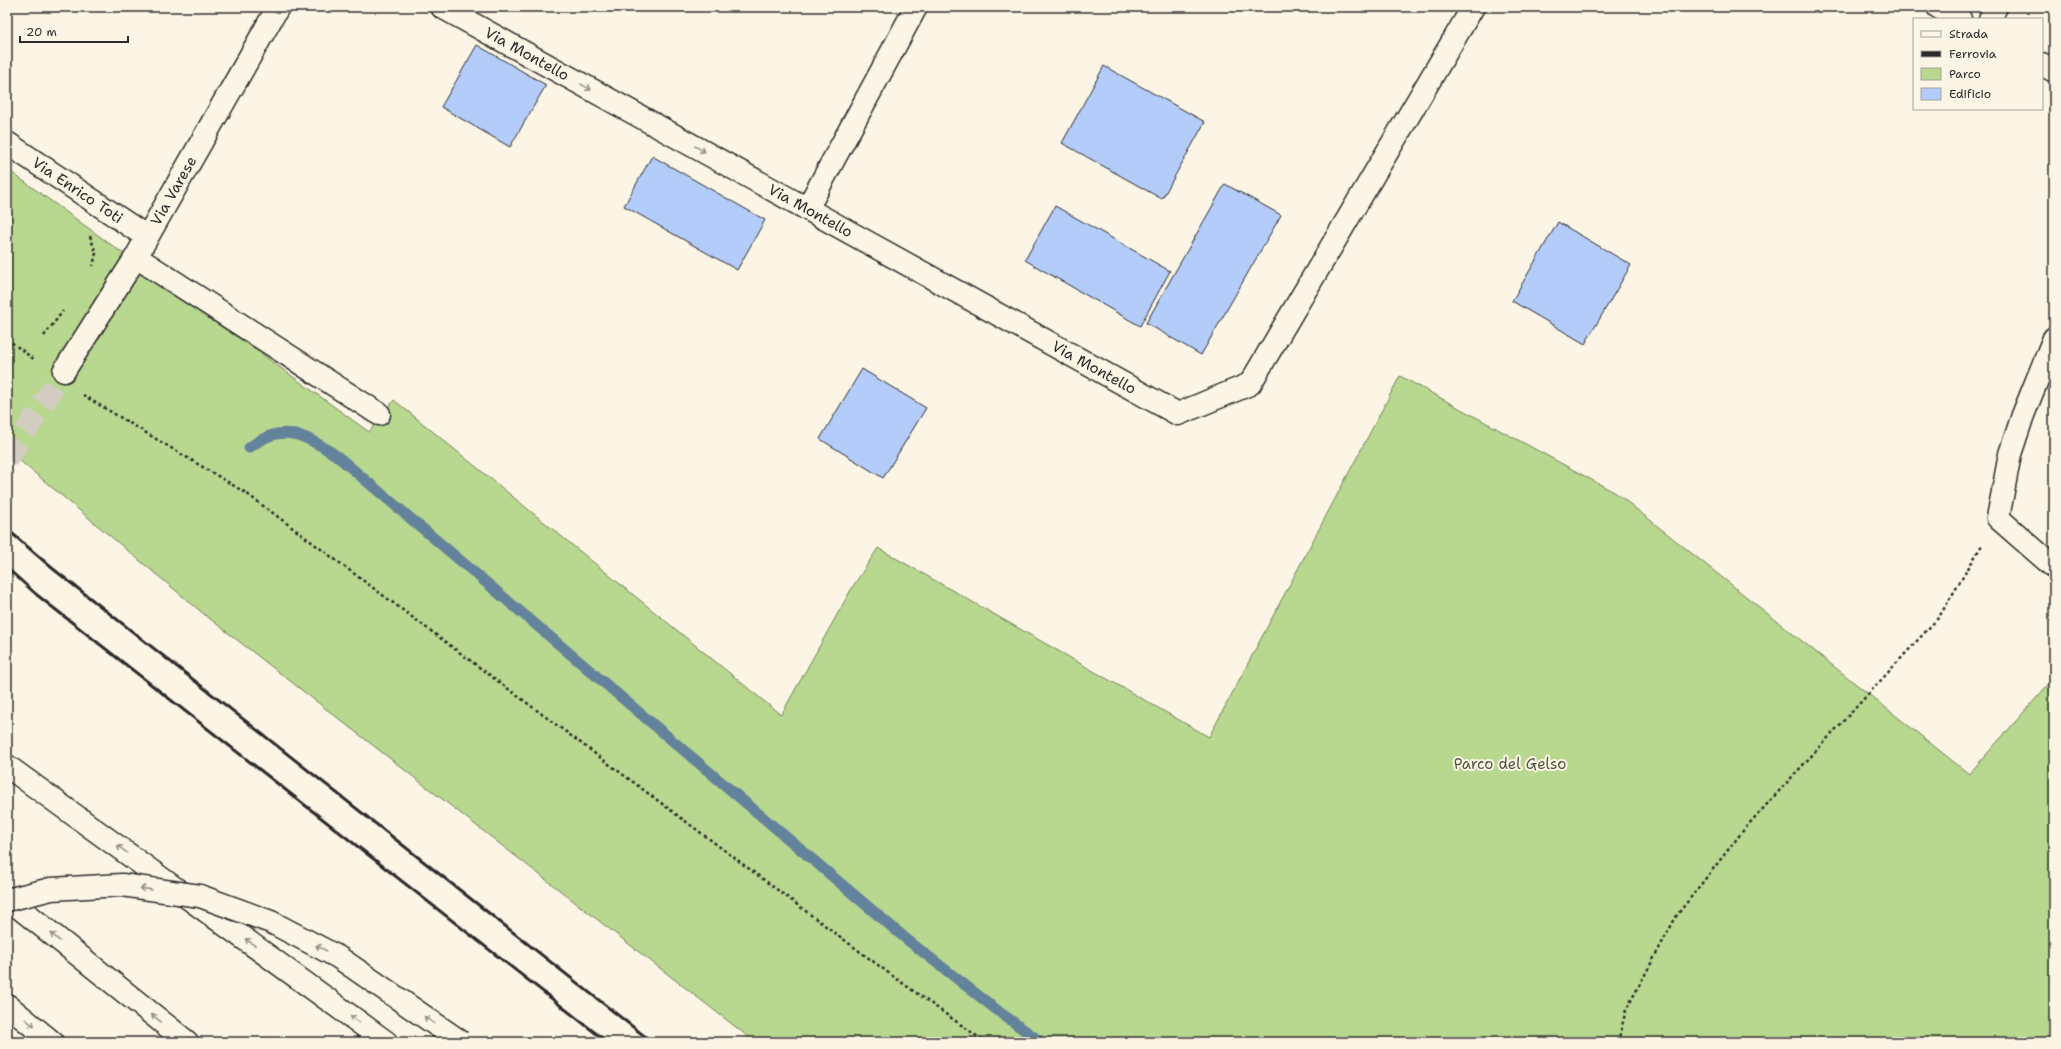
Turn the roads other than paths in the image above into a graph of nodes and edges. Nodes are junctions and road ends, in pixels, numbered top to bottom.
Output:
1 (278, 7) edge
2 (442, 7) edge
3 (916, 7) edge
4 (1472, 7) edge
5 (1938, 7) edge
6 (1996, 7) edge
7 (1958, 18) edge
8 (1990, 18) edge
9 (2043, 65) edge
10 (2054, 71) edge
11 (7, 143) edge
12 (808, 209) junction
13 (147, 237) junction
14 (136, 256) junction
15 (2054, 338) edge
16 (64, 371) tunnel mouth
17 (379, 414) dead end
18 (2054, 567) edge
19 (7, 766) edge
20 (7, 899) edge
21 (7, 1005) edge
22 (52, 1042) edge
23 (187, 1042) edge
24 (386, 1042) edge
25 (461, 1042) edge

1 - 13 main road, Via Varese
2 -> 12 main road, Via Montello
3 - 12 main road
4 - 12 main road, Via Montello
5 - 7 main road
6 - 8 main road
9 - 10 main road
11 - 13 main road, Via Enrico Toti
13 - 14 main road, Via Varese
14 - 16 main road, Via Varese
14 - 17 main road
15 - 18 main road
24 -> 19 main road
23 -> 20 main road
25 -> 20 main road, bridge
21 -> 22 main road

